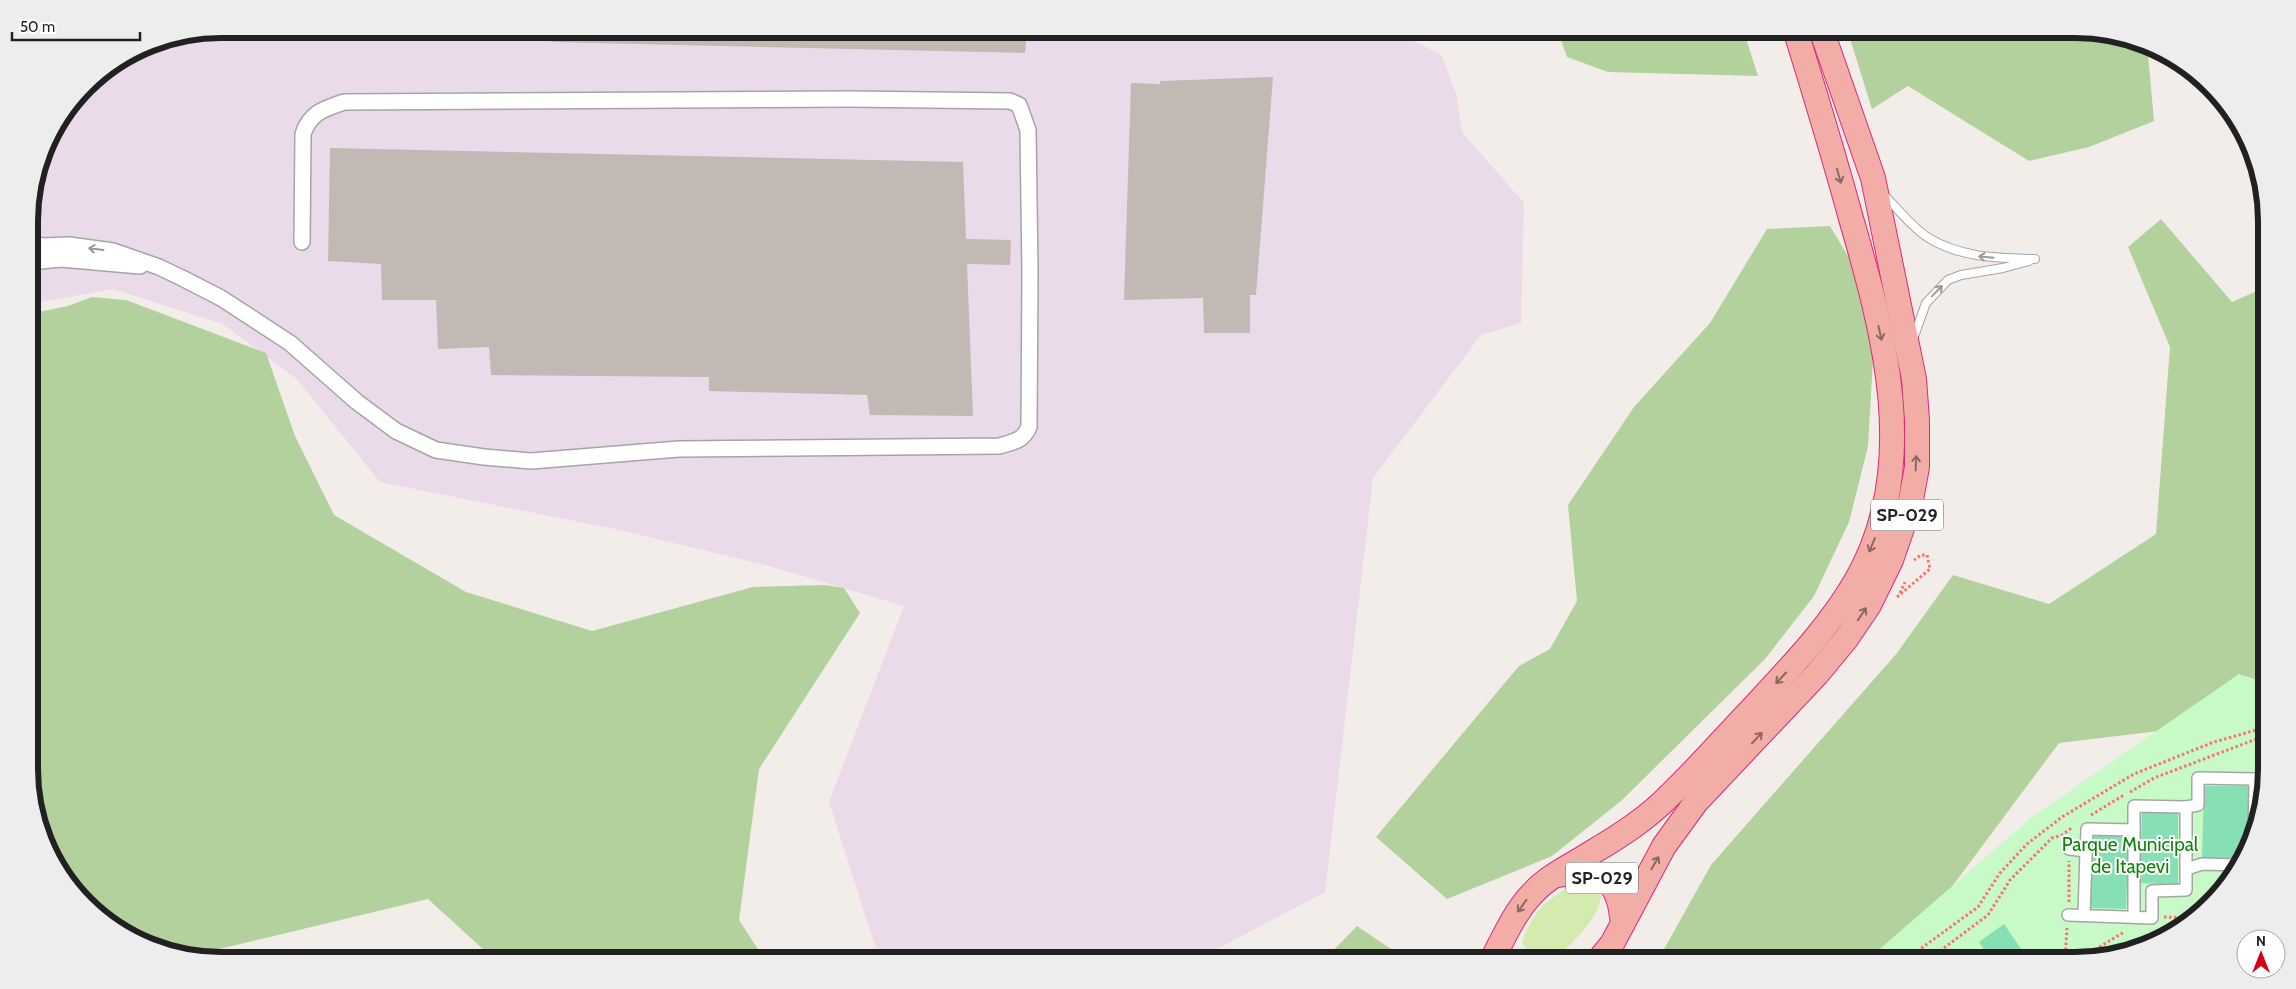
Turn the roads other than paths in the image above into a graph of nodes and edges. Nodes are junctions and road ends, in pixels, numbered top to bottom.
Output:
1 (1785, 38) edge
2 (1798, 38) edge
3 (1824, 38) edge
4 (1832, 149) junction
5 (1875, 187) junction
6 (302, 242) dead end
7 (38, 244) edge
8 (38, 261) edge
9 (159, 267) junction
10 (1908, 350) junction
11 (2255, 806) edge
12 (2186, 807) junction
13 (2134, 830) junction
14 (2069, 849) road end
15 (2086, 851) junction
16 (2231, 865) edge
17 (2187, 869) junction
18 (1553, 876) junction
19 (2068, 915) road end
20 (2084, 915) junction
21 (2134, 917) junction
22 (1623, 921) junction
23 (1501, 952) edge
24 (1606, 952) edge

1 - 4 highway
2 - 4 highway, SP-029
3 - 5 highway, SP-029
4 -> 18 highway, SP-029
5 - 10 highway, SP-029
10 -> 5 lane
6 - 9 street
9 -> 7 street
8 - 9 street
22 -> 10 highway, SP-029
11 - 12 street
12 - 13 street
12 - 17 street
13 - 15 street
13 - 21 street
14 - 15 street
15 - 20 street
16 - 17 street
17 - 21 street
18 - 22 highway, SP-029
18 -> 23 highway, SP-029
19 - 20 street
20 - 21 street
22 - 24 highway, SP-029

